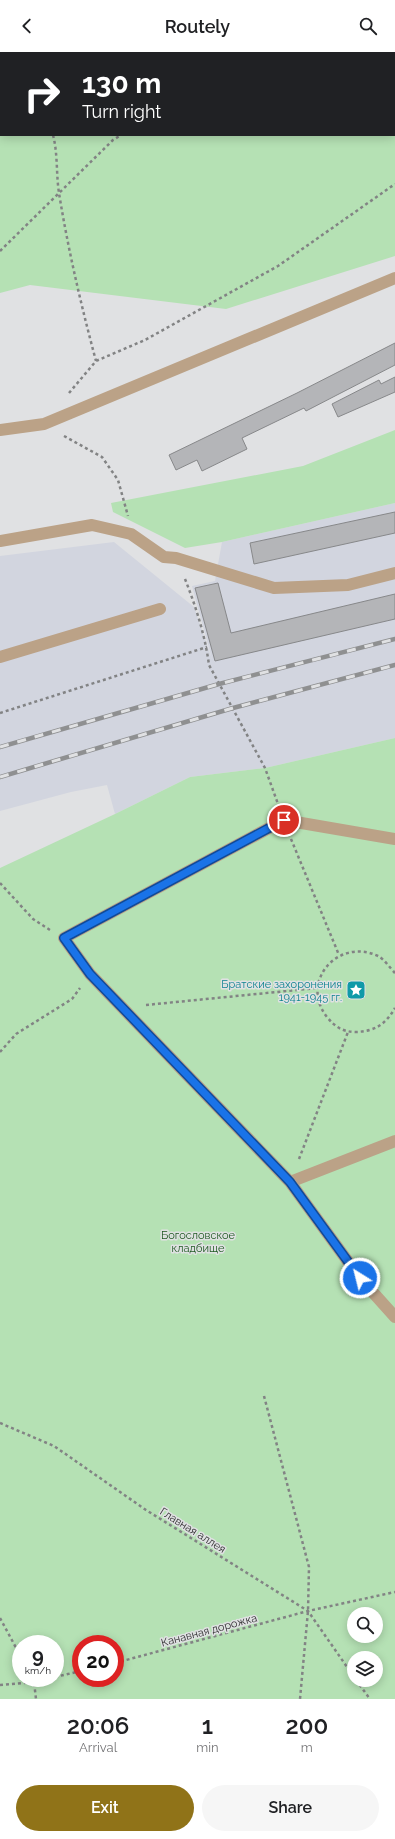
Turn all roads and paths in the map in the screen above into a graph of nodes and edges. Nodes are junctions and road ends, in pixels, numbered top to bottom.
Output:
1 (54, 136) edge
2 (119, 136) edge
3 (395, 184) edge
4 (59, 192) junction
5 (0, 251) edge
6 (395, 278) edge
7 (96, 361) junction
8 (68, 395) dead end
9 (44, 424) junction
10 (0, 430) edge
11 (132, 534) junction
12 (0, 541) edge
13 (176, 558) junction
14 (395, 573) edge
15 (160, 609) dead end
16 (207, 647) junction
17 (0, 657) edge
18 (0, 713) edge
19 (284, 820) junction
20 (395, 839) edge
21 (0, 883) edge
22 (64, 938) junction
23 (339, 955) junction
24 (395, 973) edge
25 (90, 974) junction
26 (317, 988) junction
27 (123, 1008) junction
28 (395, 1008) edge
29 (348, 1032) junction
30 (0, 1052) edge
31 (395, 1141) edge
32 (290, 1182) junction
33 (395, 1317) edge
34 (264, 1396) dead end
35 (0, 1423) edge
36 (395, 1592) edge
37 (308, 1611) junction
38 (0, 1618) edge
39 (12, 1640) edge
40 (124, 1661) edge
41 (347, 1667) edge
42 (12, 1684) edge
43 (0, 1685) edge
44 (35, 1687) edge
45 (361, 1687) edge
46 (36, 1699) edge
47 (300, 1699) edge
48 (370, 1699) edge

1 - 4 path
2 - 4 path
3 - 7 path
4 - 5 path
4 - 7 path
6 - 9 lane
7 - 8 path
9 - 10 lane
9 - 11 path
11 - 12 lane
11 - 13 lane
13 - 14 lane
13 - 16 path
15 - 17 lane
16 - 18 path
16 - 19 path
19 - 20 lane
19 - 22 lane
19 - 23 path
21 - 22 path
22 - 25 lane
23 - 24 path
23 - 26 path
25 - 27 lane
25 - 30 path
26 - 27 path
26 - 29 path
27 - 32 lane
28 - 29 path
29 - 32 path
31 - 32 lane
32 - 33 lane
34 - 37 path
35 - 37 path, Главная аллея
36 - 37 path, Канавная дорожка
37 - 40 path, Канавная дорожка
37 - 41 path, Главная аллея
37 - 47 path
38 - 39 path
42 - 43 path
44 - 46 path
45 - 48 path

